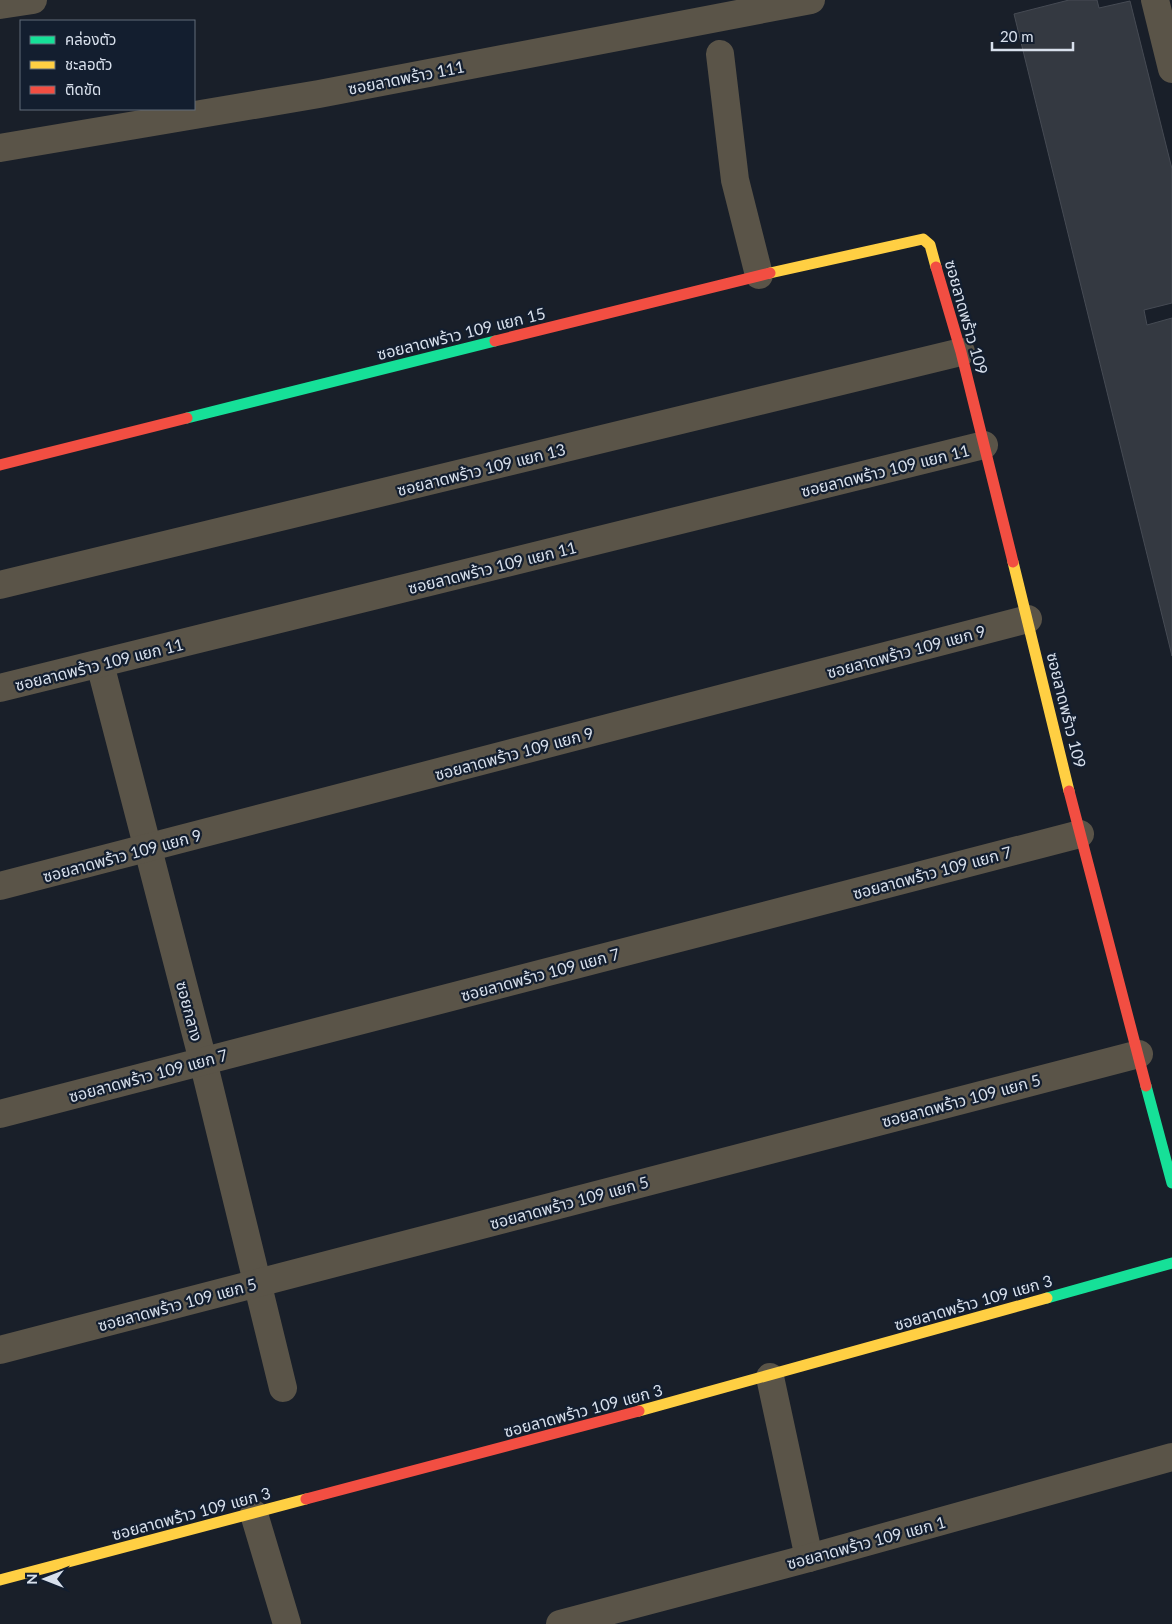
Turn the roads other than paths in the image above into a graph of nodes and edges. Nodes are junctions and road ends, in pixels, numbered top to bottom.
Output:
1 (33, 0) edge
2 (811, 0) edge
3 (1155, 0) edge
4 (0, 5) edge
5 (720, 54) dead end
6 (1172, 69) edge
7 (0, 148) edge
8 (930, 244) joint
9 (759, 275) junction
10 (961, 352) junction
11 (984, 445) junction
12 (0, 465) edge
13 (0, 585) edge
14 (1028, 619) junction
15 (100, 664) junction
16 (0, 688) edge
17 (1080, 834) junction
18 (147, 848) junction
19 (0, 886) edge
20 (1139, 1054) junction
21 (204, 1061) junction
22 (0, 1114) edge
23 (1172, 1183) edge
24 (1172, 1263) edge
25 (256, 1284) junction
26 (0, 1350) edge
27 (770, 1377) junction
28 (283, 1388) dead end
29 (1172, 1457) edge
30 (254, 1514) junction
31 (809, 1558) junction
32 (0, 1580) edge
33 (287, 1624) edge
34 (560, 1624) edge

1 - 4 street
2 - 7 street, ซอยลาดพร้าว 111
3 - 6 street
5 - 9 street
8 - 9 street, ซอยลาดพร้าว 109 แยก 15
8 - 10 street, ซอยลาดพร้าว 109
9 - 12 street, ซอยลาดพร้าว 109 แยก 15
10 - 11 street, ซอยลาดพร้าว 109
10 - 13 street, ซอยลาดพร้าว 109 แยก 13
11 - 14 street, ซอยลาดพร้าว 109
11 - 15 street, ซอยลาดพร้าว 109 แยก 11
14 - 17 street, ซอยลาดพร้าว 109
14 - 18 street, ซอยลาดพร้าว 109 แยก 9
15 - 16 street, ซอยลาดพร้าว 109 แยก 11
15 - 18 street, ซอยกลาง
17 - 20 street, ซอยลาดพร้าว 109
17 - 21 street, ซอยลาดพร้าว 109 แยก 7
18 - 19 street, ซอยลาดพร้าว 109 แยก 9
18 - 21 street, ซอยกลาง
20 - 23 street, ซอยลาดพร้าว 109
20 - 25 street, ซอยลาดพร้าว 109 แยก 5
21 - 22 street, ซอยลาดพร้าว 109 แยก 7
21 - 25 street, ซอยกลาง
24 - 27 street, ซอยลาดพร้าว 109 แยก 3
25 - 26 street, ซอยลาดพร้าว 109 แยก 5
25 - 28 street, ซอยกลาง
27 - 30 street, ซอยลาดพร้าว 109 แยก 3
27 - 31 street
29 - 31 street, ซอยลาดพร้าว 109 แยก 1
30 - 32 street, ซอยลาดพร้าว 109 แยก 3
30 - 33 street
31 - 34 street, ซอยลาดพร้าว 109 แยก 1

